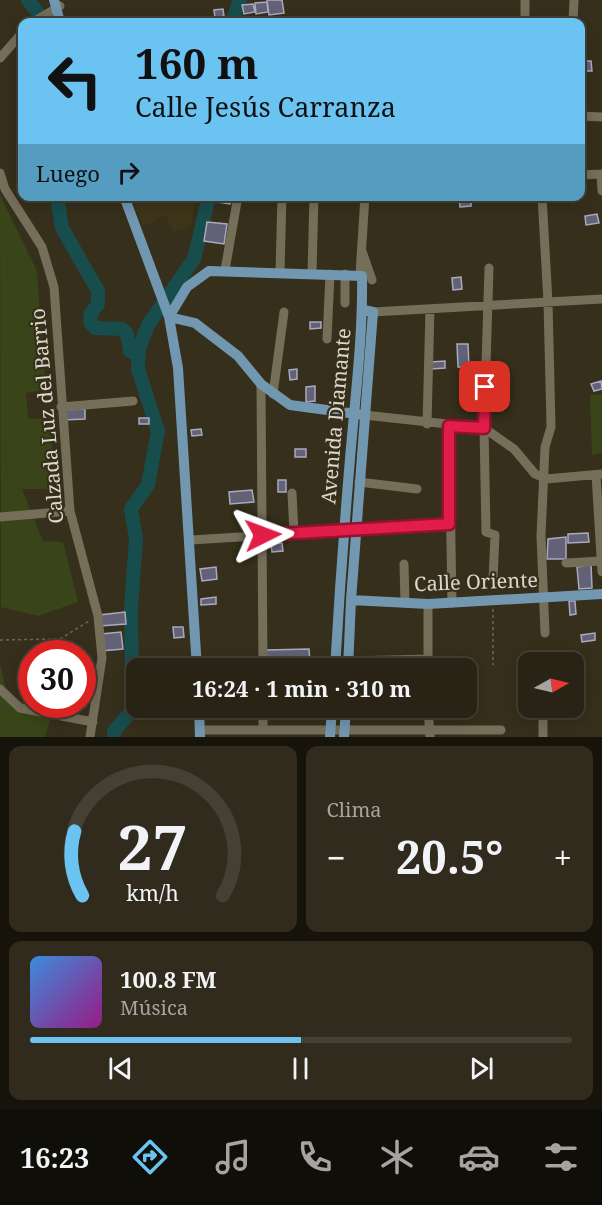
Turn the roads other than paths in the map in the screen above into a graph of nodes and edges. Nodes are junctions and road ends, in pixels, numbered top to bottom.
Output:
1 (525, 0) edge
2 (574, 0) edge
3 (57, 4) edge
4 (40, 18) edge
5 (525, 18) edge
6 (573, 18) edge
7 (18, 38) edge
8 (0, 58) edge
9 (585, 116) edge
10 (602, 117) edge
11 (0, 173) edge
12 (601, 174) edge
13 (585, 175) edge
14 (602, 191) edge
15 (126, 201) edge
16 (237, 201) edge
17 (282, 201) edge
18 (314, 201) edge
19 (365, 201) edge
20 (542, 201) edge
21 (360, 249) junction
22 (489, 268) dead end
23 (225, 270) junction
24 (280, 272) junction
25 (312, 273) junction
26 (330, 274) junction
27 (345, 274) junction
28 (360, 274) junction
29 (372, 280) dead end
30 (602, 299) edge
31 (548, 302) junction
32 (345, 303) dead end
33 (486, 306) junction
34 (430, 309) junction
35 (368, 311) junction
36 (284, 312) dead end
37 (169, 317) junction
38 (327, 339) dead end
39 (261, 384) junction
40 (273, 393) junction
41 (133, 401) dead end
42 (61, 407) junction
43 (359, 415) junction
44 (427, 424) junction
45 (449, 426) junction
46 (484, 428) junction
47 (599, 475) edge
48 (546, 478) junction
49 (359, 482) junction
50 (417, 489) dead end
51 (292, 493) dead end
52 (70, 511) junction
53 (0, 517) edge
54 (449, 524) junction
55 (356, 529) junction
56 (344, 530) junction
57 (294, 533) junction
58 (263, 535) junction
59 (191, 540) junction
60 (601, 561) edge
61 (566, 563) dead end
62 (404, 564) dead end
63 (602, 572) edge
64 (493, 579) dead end
65 (602, 594) edge
66 (544, 597) junction
67 (351, 600) junction
68 (405, 603) junction
69 (452, 603) junction
70 (428, 604) junction
71 (545, 633) dead end
72 (196, 658) edge
73 (263, 658) edge
74 (336, 658) edge
75 (349, 658) edge
76 (429, 658) edge
77 (0, 689) edge
78 (199, 718) edge
79 (263, 718) edge
80 (332, 718) edge
81 (345, 718) edge
82 (428, 718) edge
83 (543, 718) edge
84 (93, 722) junction
85 (263, 730) junction
86 (501, 730) dead end
87 (295, 733) edge
88 (331, 733) edge
89 (344, 733) edge
90 (429, 733) edge
91 (200, 734) edge
92 (417, 734) edge
93 (90, 737) edge
94 (543, 737) edge

1 - 5 street
2 - 6 street
3 - 4 street
7 - 8 street
9 - 10 street
11 - 42 street, Calzada Luz del Barrio
12 - 13 street
12 - 14 street
15 - 37 main road
16 - 23 street
17 - 24 street
18 - 25 street
19 - 21 street
20 - 31 street
21 - 28 street
21 - 29 street
22 - 33 street
23 - 24 main road
23 - 37 main road
24 - 25 main road
25 - 26 main road
26 - 27 main road
26 - 38 street
27 - 28 main road
27 - 32 street
28 - 35 main road, Avenida Diamante
30 - 31 street
31 - 33 street
31 - 48 street
33 - 34 street
33 - 46 street
34 - 35 street
34 - 44 street
35 - 43 main road, Avenida Diamante
36 - 40 street
37 - 39 main road
37 - 59 main road
39 - 40 main road
39 - 58 street
40 - 43 main road
41 - 42 street
42 - 52 street, Calzada Luz del Barrio
43 - 44 street
43 - 49 main road, Avenida Diamante
43 - 56 main road, Avenida Diamante
44 - 45 street
45 - 46 street
45 - 54 street
46 - 48 street
46 - 64 street
47 - 48 street
47 - 60 street
48 - 66 street
49 - 50 street
49 - 55 main road, Avenida Diamante
51 - 57 street
52 - 53 street
52 - 84 street, Calzada Luz del Barrio
54 - 55 street
54 - 69 street
55 - 56 street
55 - 67 main road, Avenida Diamante
56 - 57 street
56 - 74 main road, Avenida Diamante
57 - 58 street
58 - 59 street
58 - 73 street
59 - 72 main road
60 - 61 street
60 - 63 street
62 - 68 street
65 - 66 main road, Calle Oriente
66 - 69 main road, Calle Oriente
66 - 71 street
67 - 68 main road, Calle Oriente
67 - 75 main road, Avenida Diamante
68 - 70 main road, Calle Oriente
69 - 70 main road, Calle Oriente
70 - 76 street
77 - 84 street
78 - 91 main road
79 - 85 street
80 - 88 main road
81 - 89 main road
82 - 90 street
83 - 94 street
84 - 93 street, Calzada Luz del Barrio
85 - 87 street
85 - 91 street
86 - 90 street
87 - 88 street
88 - 89 street
89 - 92 street
90 - 92 street

